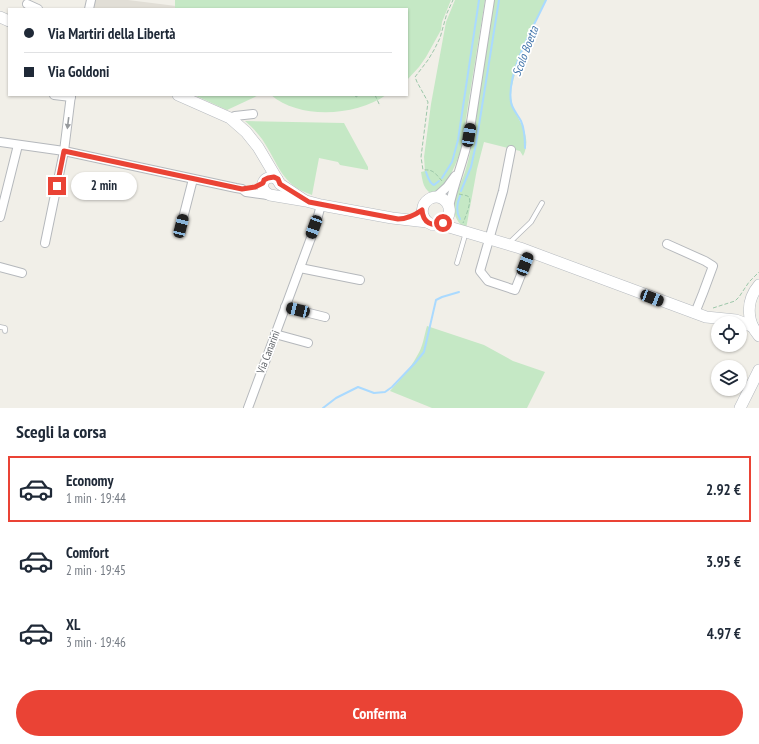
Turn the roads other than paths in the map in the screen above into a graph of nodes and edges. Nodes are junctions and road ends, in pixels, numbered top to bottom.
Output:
1 (490, 0) edge
2 (27, 4) dead end
3 (36, 8) edge
4 (71, 96) edge
5 (180, 96) edge
6 (253, 114) dead end
7 (230, 118) junction
8 (0, 142) edge
9 (18, 145) junction
10 (511, 150) dead end
11 (64, 151) junction
12 (266, 160) junction
13 (193, 179) junction
14 (264, 181) junction
15 (279, 181) junction
16 (242, 189) junction
17 (450, 190) junction
18 (271, 195) junction
19 (436, 197) junction
20 (306, 201) junction
21 (542, 203) dead end
22 (321, 205) junction
23 (422, 210) junction
24 (449, 211) junction
25 (0, 217) edge
26 (403, 219) junction
27 (427, 222) junction
28 (438, 225) junction
29 (181, 226) dead end
30 (465, 229) junction
31 (489, 238) junction
32 (46, 244) dead end
33 (508, 244) junction
34 (667, 244) dead end
35 (530, 252) junction
36 (457, 262) dead end
37 (0, 267) edge
38 (300, 268) junction
39 (22, 273) dead end
40 (360, 280) dead end
41 (759, 285) edge
42 (750, 302) junction
43 (285, 307) junction
44 (700, 315) junction
45 (733, 316) edge
46 (325, 317) dead end
47 (711, 318) edge
48 (0, 326) edge
49 (747, 326) edge
50 (5, 331) dead end
51 (275, 334) junction
52 (757, 335) edge
53 (308, 343) dead end
54 (759, 370) edge
55 (248, 408) edge
56 (740, 408) edge

1 - 17 street
2 - 3 street
4 -> 11 street
5 - 7 street
6 - 7 street
7 - 12 street
8 - 9 street
9 - 11 street
9 - 25 street
10 - 31 street
11 - 13 street
11 - 32 street
12 - 14 street
12 - 15 street
13 - 16 street
13 - 29 street
14 - 15 street
14 - 16 street
14 - 18 street
15 - 18 street
15 - 20 street
16 - 18 street
17 - 19 street
17 - 24 street
18 - 20 street
19 - 23 street
19 - 24 street
20 - 22 street
21 - 33 lane
22 - 26 street
22 - 38 street, Via Canarini
23 - 26 street
23 - 27 street
24 - 28 street
24 - 30 street
26 - 27 street
27 - 28 street
28 - 30 street
30 - 31 street
30 - 36 lane
31 - 33 street
31 - 35 street
33 - 35 street
34 - 44 street
35 - 44 street
37 - 39 street
38 - 40 street
38 - 43 street, Via Canarini
41 - 42 street
42 - 45 street
42 - 52 street
43 - 46 street
43 - 51 street, Via Canarini
44 - 47 street
48 - 50 lane
49 - 52 street
51 - 53 street
51 - 55 street, Via Canarini
54 - 56 street

